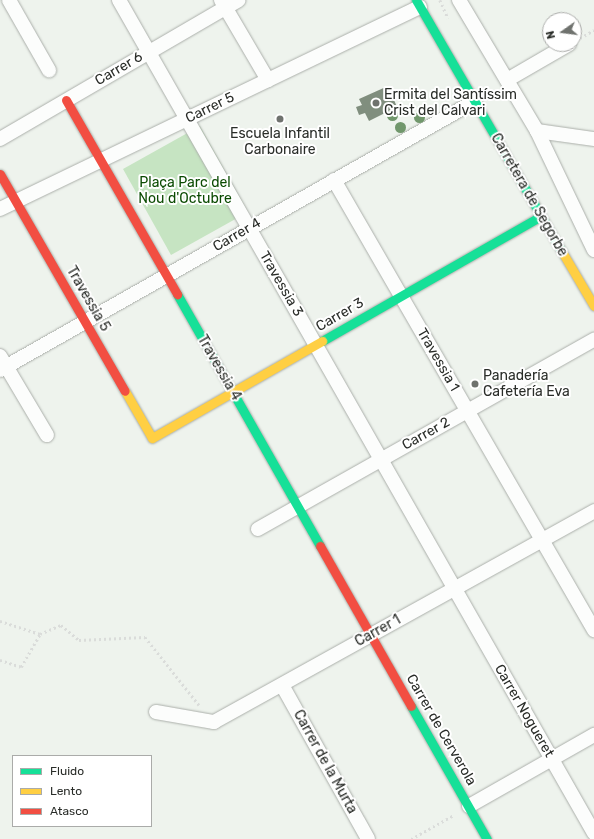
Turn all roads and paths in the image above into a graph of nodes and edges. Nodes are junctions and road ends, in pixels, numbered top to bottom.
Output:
1 (9, 0) edge
2 (119, 0) edge
3 (239, 0) edge
4 (459, 0) edge
5 (418, 3) edge
6 (224, 4) edge
7 (594, 30) edge
8 (582, 37) edge
9 (149, 52) junction
10 (555, 52) edge
11 (50, 70) dead end
12 (268, 80) junction
13 (507, 80) junction
14 (66, 100) junction
15 (475, 101) junction
16 (187, 119) junction
17 (537, 131) junction
18 (0, 139) edge
19 (594, 139) edge
20 (101, 161) junction
21 (0, 174) edge
22 (334, 180) junction
23 (16, 202) junction
24 (0, 209) edge
25 (541, 216) junction
26 (249, 228) junction
27 (594, 250) edge
28 (166, 276) junction
29 (401, 296) junction
30 (594, 306) edge
31 (85, 322) junction
32 (594, 340) edge
33 (316, 344) junction
34 (2, 364) edge
35 (233, 392) junction
36 (468, 411) junction
37 (47, 435) dead end
38 (152, 438) joint
39 (381, 460) junction
40 (298, 507) junction
41 (594, 511) edge
42 (258, 529) dead end
43 (542, 540) junction
44 (455, 589) junction
45 (0, 621) edge
46 (594, 630) edge
47 (40, 634) junction
48 (371, 635) junction
49 (0, 660) edge
50 (282, 685) junction
51 (156, 712) dead end
52 (214, 722) junction
53 (594, 735) edge
54 (552, 759) junction
55 (469, 806) junction
56 (594, 833) edge
57 (368, 839) edge
58 (412, 839) edge
59 (487, 839) edge

1 - 11 street
2 - 9 street, Travessia 3
3 - 6 street, Carrer 6
4 - 13 street
5 - 12 street, Carrer 5
5 - 15 street, Carretera de Segorbe
6 - 9 street, Carrer 6
6 - 12 street
7 - 8 path
9 - 14 street, Carrer 6
9 - 16 street, Travessia 3
10 - 13 street
12 - 16 street, Carrer 5
13 - 17 street
14 - 18 street, Carrer 6
14 - 20 street, Travessia 4
15 - 22 street, Carrer 4
15 - 25 street, Carretera de Segorbe
16 - 20 street, Carrer 5
16 - 26 street, Travessia 3
17 - 19 street
17 - 27 street
20 - 23 street, Carrer 5
20 - 28 street, Travessia 4
21 - 23 street, Travessia 5
22 - 26 street, Carrer 4
22 - 29 street, Travessia 1
23 - 24 street, Carrer 5
23 - 31 street, Travessia 5
25 - 29 street, Carrer 3
25 - 30 street, Carretera de Segorbe
26 - 28 street, Carrer 4
26 - 33 street, Travessia 3
28 - 31 street, Carrer 4
28 - 35 street, Travessia 4
29 - 33 street, Carrer 3
29 - 36 street, Travessia 1
31 - 34 street, Carrer 4
31 - 38 street, Travessia 5
32 - 36 street, Carrer 2
33 - 35 street, Carrer 3
33 - 39 street, Travessia 3
34 - 37 street
35 - 38 street, Carrer 3
35 - 40 street, Travessia 4
36 - 39 street, Carrer 2
36 - 43 street, Travessia 1
39 - 40 street, Carrer 2
39 - 44 street, Travessia 3
40 - 42 street, Carrer 2
40 - 48 street, Travessia 4
41 - 43 street, Carrer 1
43 - 44 street, Carrer 1
43 - 46 street, Travessia 1
44 - 48 street, Carrer 1
44 - 54 street, Carrer Nogueret
45 - 47 path
47 - 49 path
47 - 52 path
48 - 50 street, Carrer 1
48 - 55 street, Carrer de Cerverola
50 - 52 street, Carrer 1
50 - 57 street, Carrer de la Murta
51 - 52 street
53 - 54 street
54 - 55 street
54 - 56 street, Carrer Nogueret
55 - 58 path
55 - 59 street, Carrer de Cerverola

